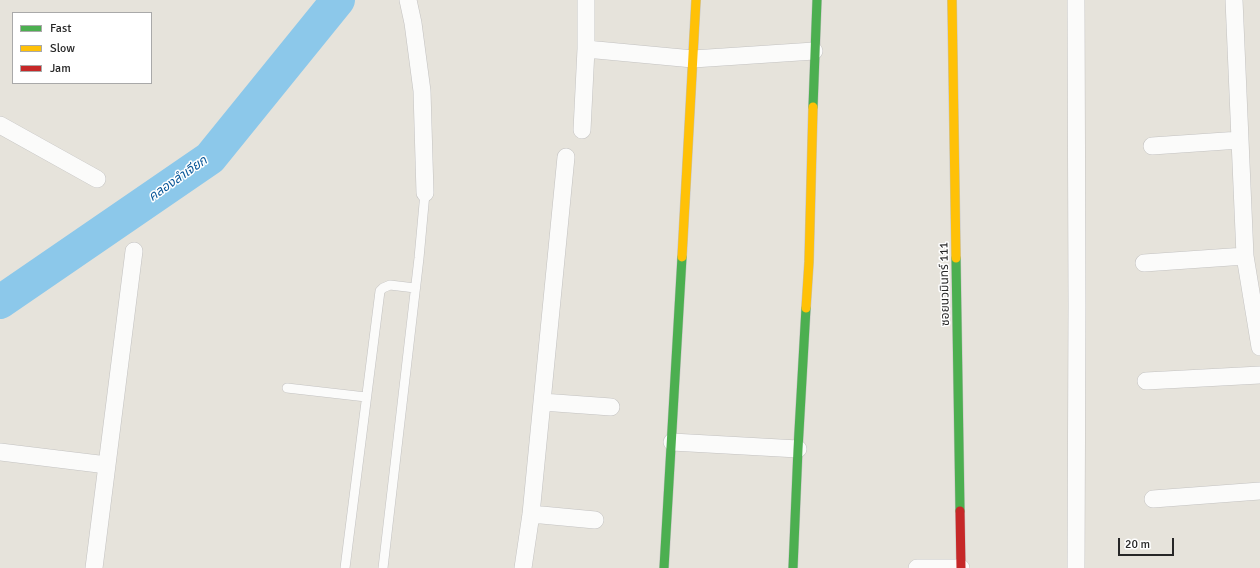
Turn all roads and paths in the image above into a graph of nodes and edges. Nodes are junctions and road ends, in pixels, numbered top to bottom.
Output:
1 (408, 0) edge
2 (586, 0) edge
3 (696, 0) edge
4 (817, 0) edge
5 (952, 0) edge
6 (1076, 0) edge
7 (1234, 0) edge
8 (586, 49) junction
9 (814, 51) junction
10 (693, 59) junction
11 (0, 125) edge
12 (582, 130) dead end
13 (1240, 140) junction
14 (1152, 146) dead end
15 (566, 158) dead end
16 (97, 179) dead end
17 (425, 193) joint
18 (134, 251) dead end
19 (1245, 256) junction
20 (1144, 263) dead end
21 (415, 288) junction
22 (1260, 347) edge
23 (1260, 375) edge
24 (1146, 381) dead end
25 (287, 388) dead end
26 (366, 397) junction
27 (542, 402) junction
28 (611, 407) dead end
29 (672, 442) junction
30 (798, 449) junction
31 (0, 452) edge
32 (106, 465) junction
33 (1260, 491) edge
34 (1153, 499) dead end
35 (531, 514) junction
36 (595, 520) dead end
37 (94, 568) edge
38 (345, 568) edge
39 (383, 568) edge
40 (524, 568) edge
41 (664, 568) edge
42 (792, 568) edge
43 (917, 568) edge
44 (961, 568) edge
45 (1076, 568) edge

1 - 17 street
2 - 8 street
3 - 10 street
4 - 9 street
5 - 44 street, ซอยนวมินทร์ 111
6 - 45 street
7 - 13 street
8 - 10 street
8 - 12 street
9 - 10 street
9 - 30 street
10 - 29 street
11 - 16 street
13 - 14 street
13 - 19 street
15 - 27 street
17 - 21 lane
18 - 32 street
19 - 20 street
19 - 22 street
21 - 26 lane
21 - 39 lane
23 - 24 street
25 - 26 lane
26 - 38 lane
27 - 28 street
27 - 35 street
29 - 30 street
29 - 41 street
30 - 42 street
31 - 32 street
32 - 37 street
33 - 34 street
35 - 36 street
35 - 40 street
43 - 44 street

